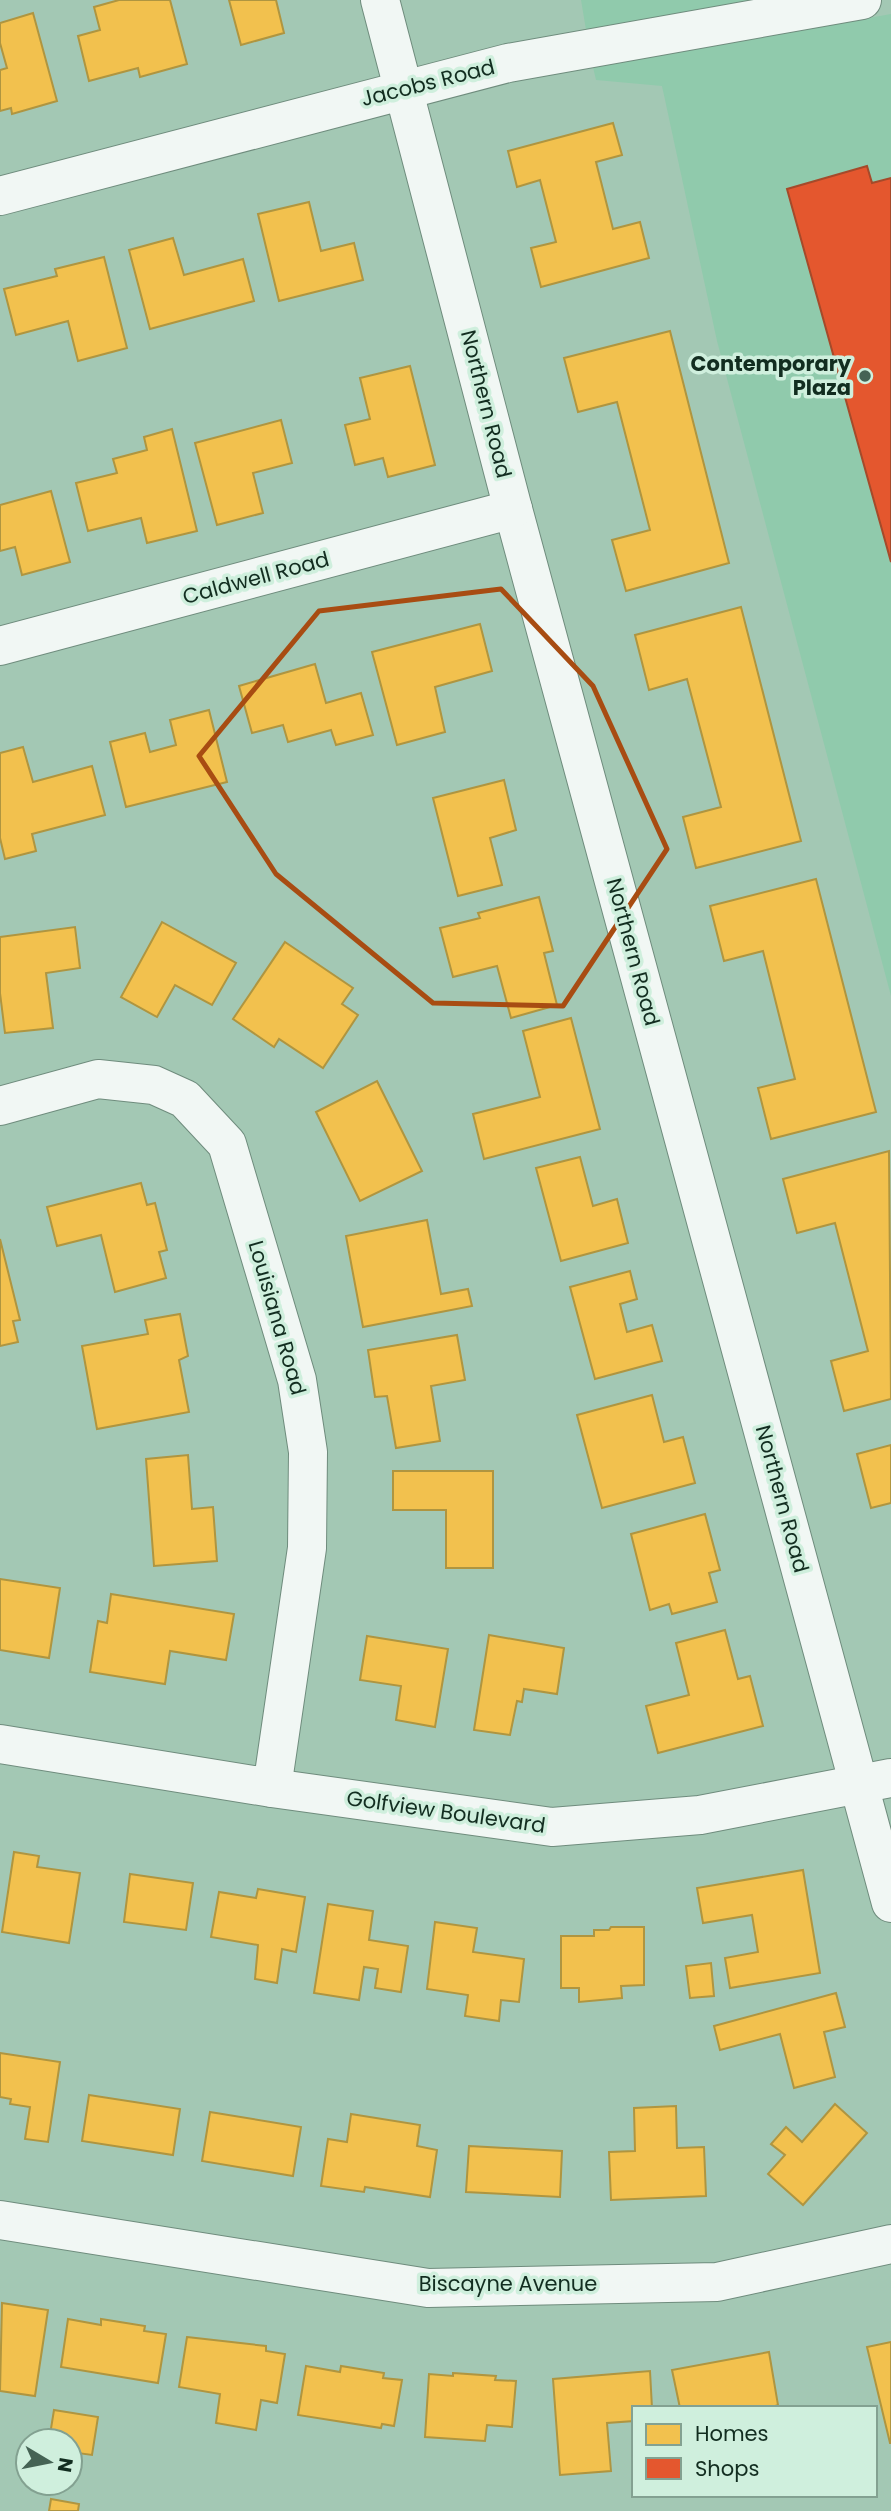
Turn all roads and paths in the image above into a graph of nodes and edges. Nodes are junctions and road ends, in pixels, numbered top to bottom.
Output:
1 (380, 0) edge
2 (862, 0) edge
3 (403, 89) junction
4 (0, 196) edge
5 (513, 509) junction
6 (0, 646) edge
7 (0, 1106) edge
8 (0, 1744) edge
9 (876, 1782) edge
10 (272, 1788) junction
11 (891, 1903) edge
12 (0, 2220) edge
13 (891, 2245) edge

1 - 3 street, Northern Road
2 - 3 street, Jacobs Road
3 - 4 street, Jacobs Road
3 - 5 street, Northern Road
5 - 6 street, Caldwell Road
5 - 9 street, Northern Road
7 - 10 street, Louisiana Road
8 - 10 street, Golfview Boulevard
9 - 10 street, Golfview Boulevard
9 - 11 street, Northern Road
12 - 13 street, Biscayne Avenue

